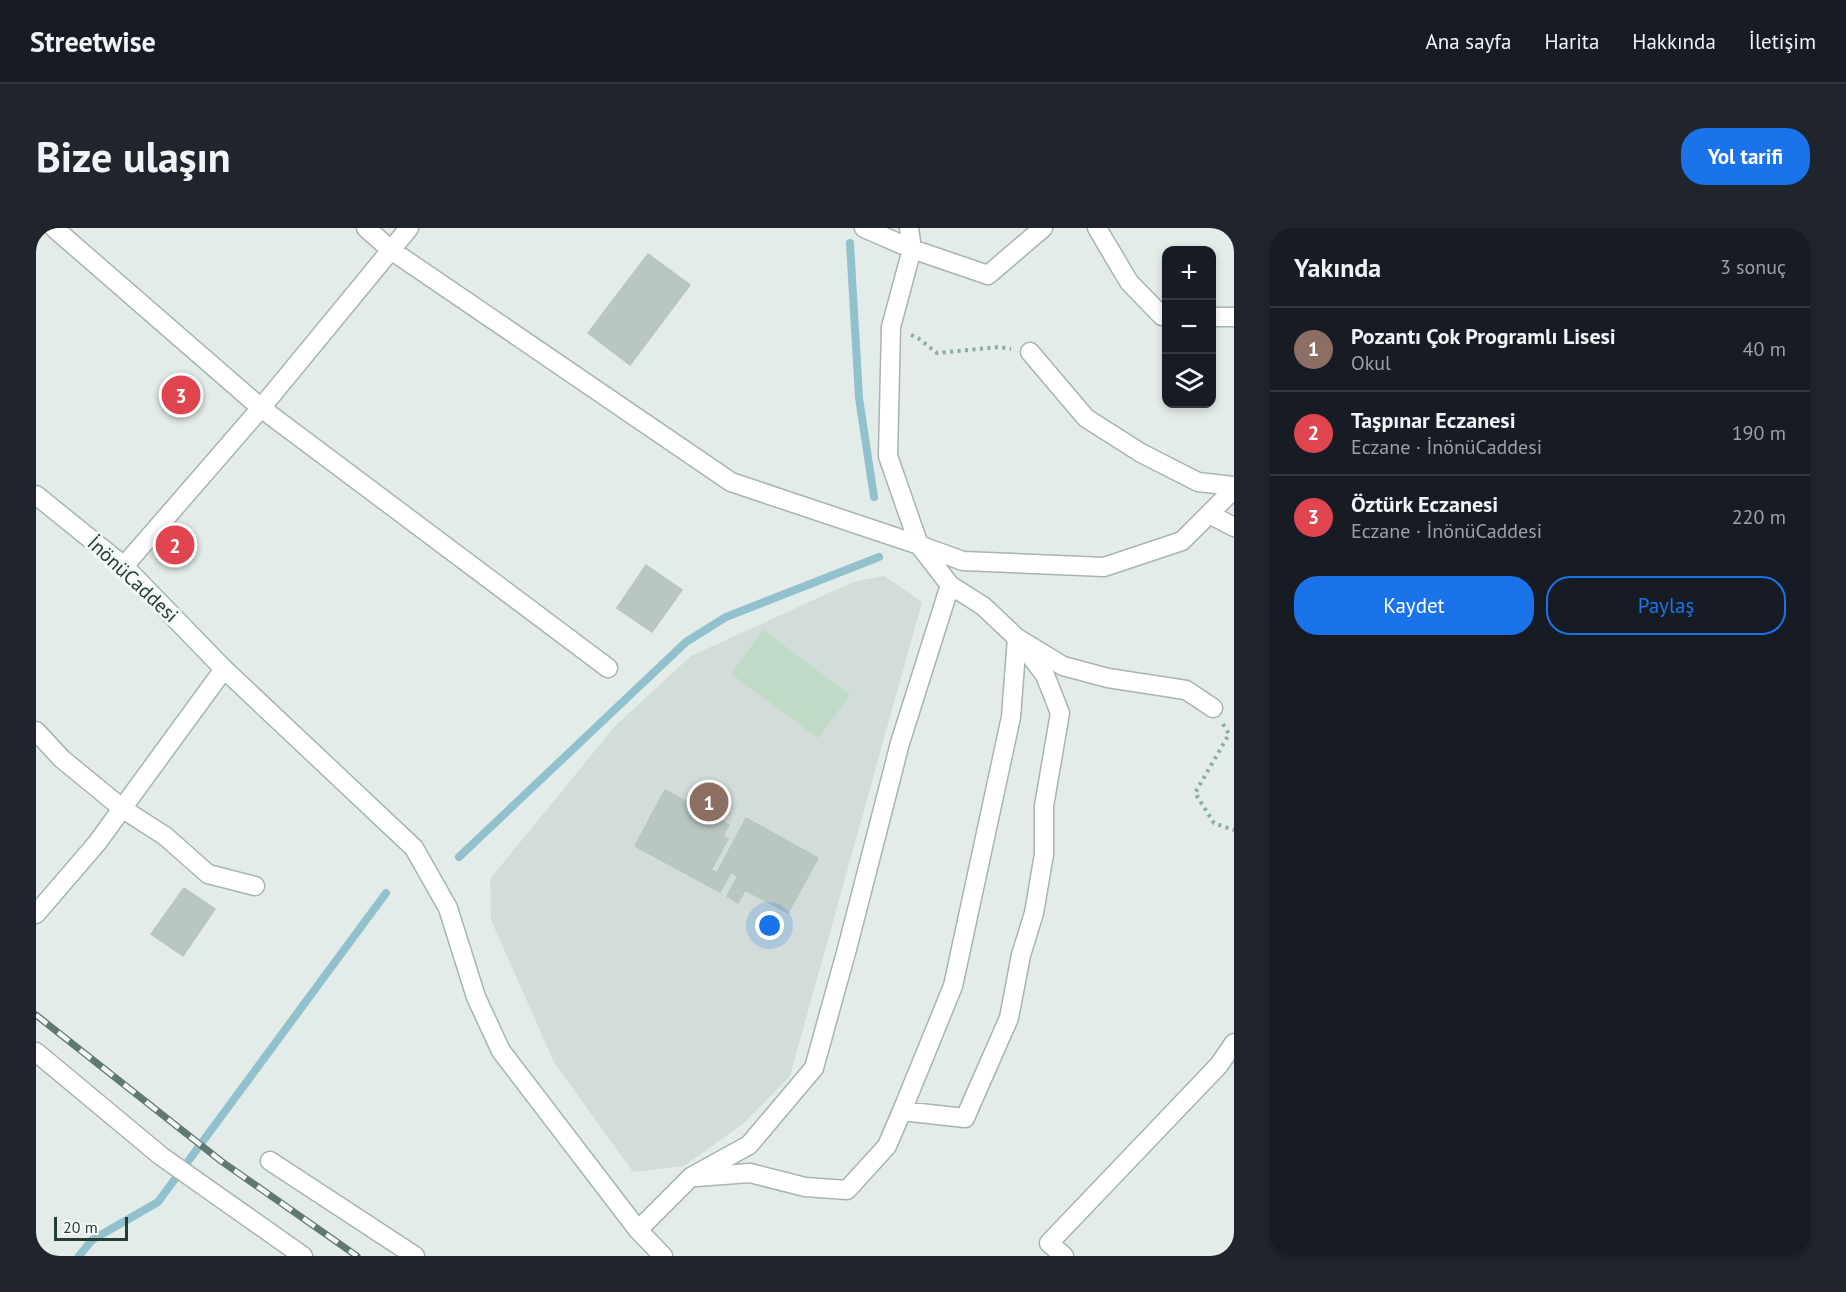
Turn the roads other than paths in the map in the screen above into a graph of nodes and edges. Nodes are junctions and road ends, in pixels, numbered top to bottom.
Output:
1 (54, 228) edge
2 (366, 228) edge
3 (410, 228) edge
4 (864, 228) edge
5 (909, 228) edge
6 (1043, 228) edge
7 (1096, 228) edge
8 (912, 249) junction
9 (391, 250) junction
10 (1162, 316) edge
11 (1216, 317) edge
12 (1234, 317) edge
13 (1030, 352) road end
14 (261, 408) junction
15 (1234, 488) edge
16 (36, 495) edge
17 (1209, 514) junction
18 (1234, 527) edge
19 (919, 545) junction
20 (124, 566) junction
21 (950, 585) junction
22 (1017, 638) junction
23 (608, 668) dead end
24 (224, 669) junction
25 (1213, 708) road end
26 (36, 731) edge
27 (123, 809) junction
28 (255, 886) dead end
29 (36, 914) edge
30 (1234, 1043) edge
31 (36, 1052) edge
32 (902, 1111) junction
33 (270, 1161) dead end
34 (691, 1177) junction
35 (638, 1230) junction
36 (303, 1256) edge
37 (415, 1256) edge
38 (663, 1256) edge
39 (1064, 1256) edge

1 - 14 street
2 - 9 street
3 - 9 street
4 - 8 street
5 - 8 street
6 - 8 street
7 - 10 street
8 - 19 street
9 - 14 street
9 - 19 street
11 - 12 street
13 - 15 street
14 - 20 street
14 - 23 street
15 - 17 street
16 - 20 street, İnönüCaddesi
17 - 18 street
17 - 19 street
19 - 21 street
20 - 24 street, İnönüCaddesi
21 - 22 street
21 - 34 street
22 - 25 street
22 - 32 street
22 - 32 street
24 - 27 street
24 - 35 street, İnönüCaddesi
26 - 27 street
27 - 28 street
27 - 29 street
30 - 39 street
31 - 36 street
32 - 34 street
33 - 37 street
34 - 35 street
35 - 38 street, İnönüCaddesi

